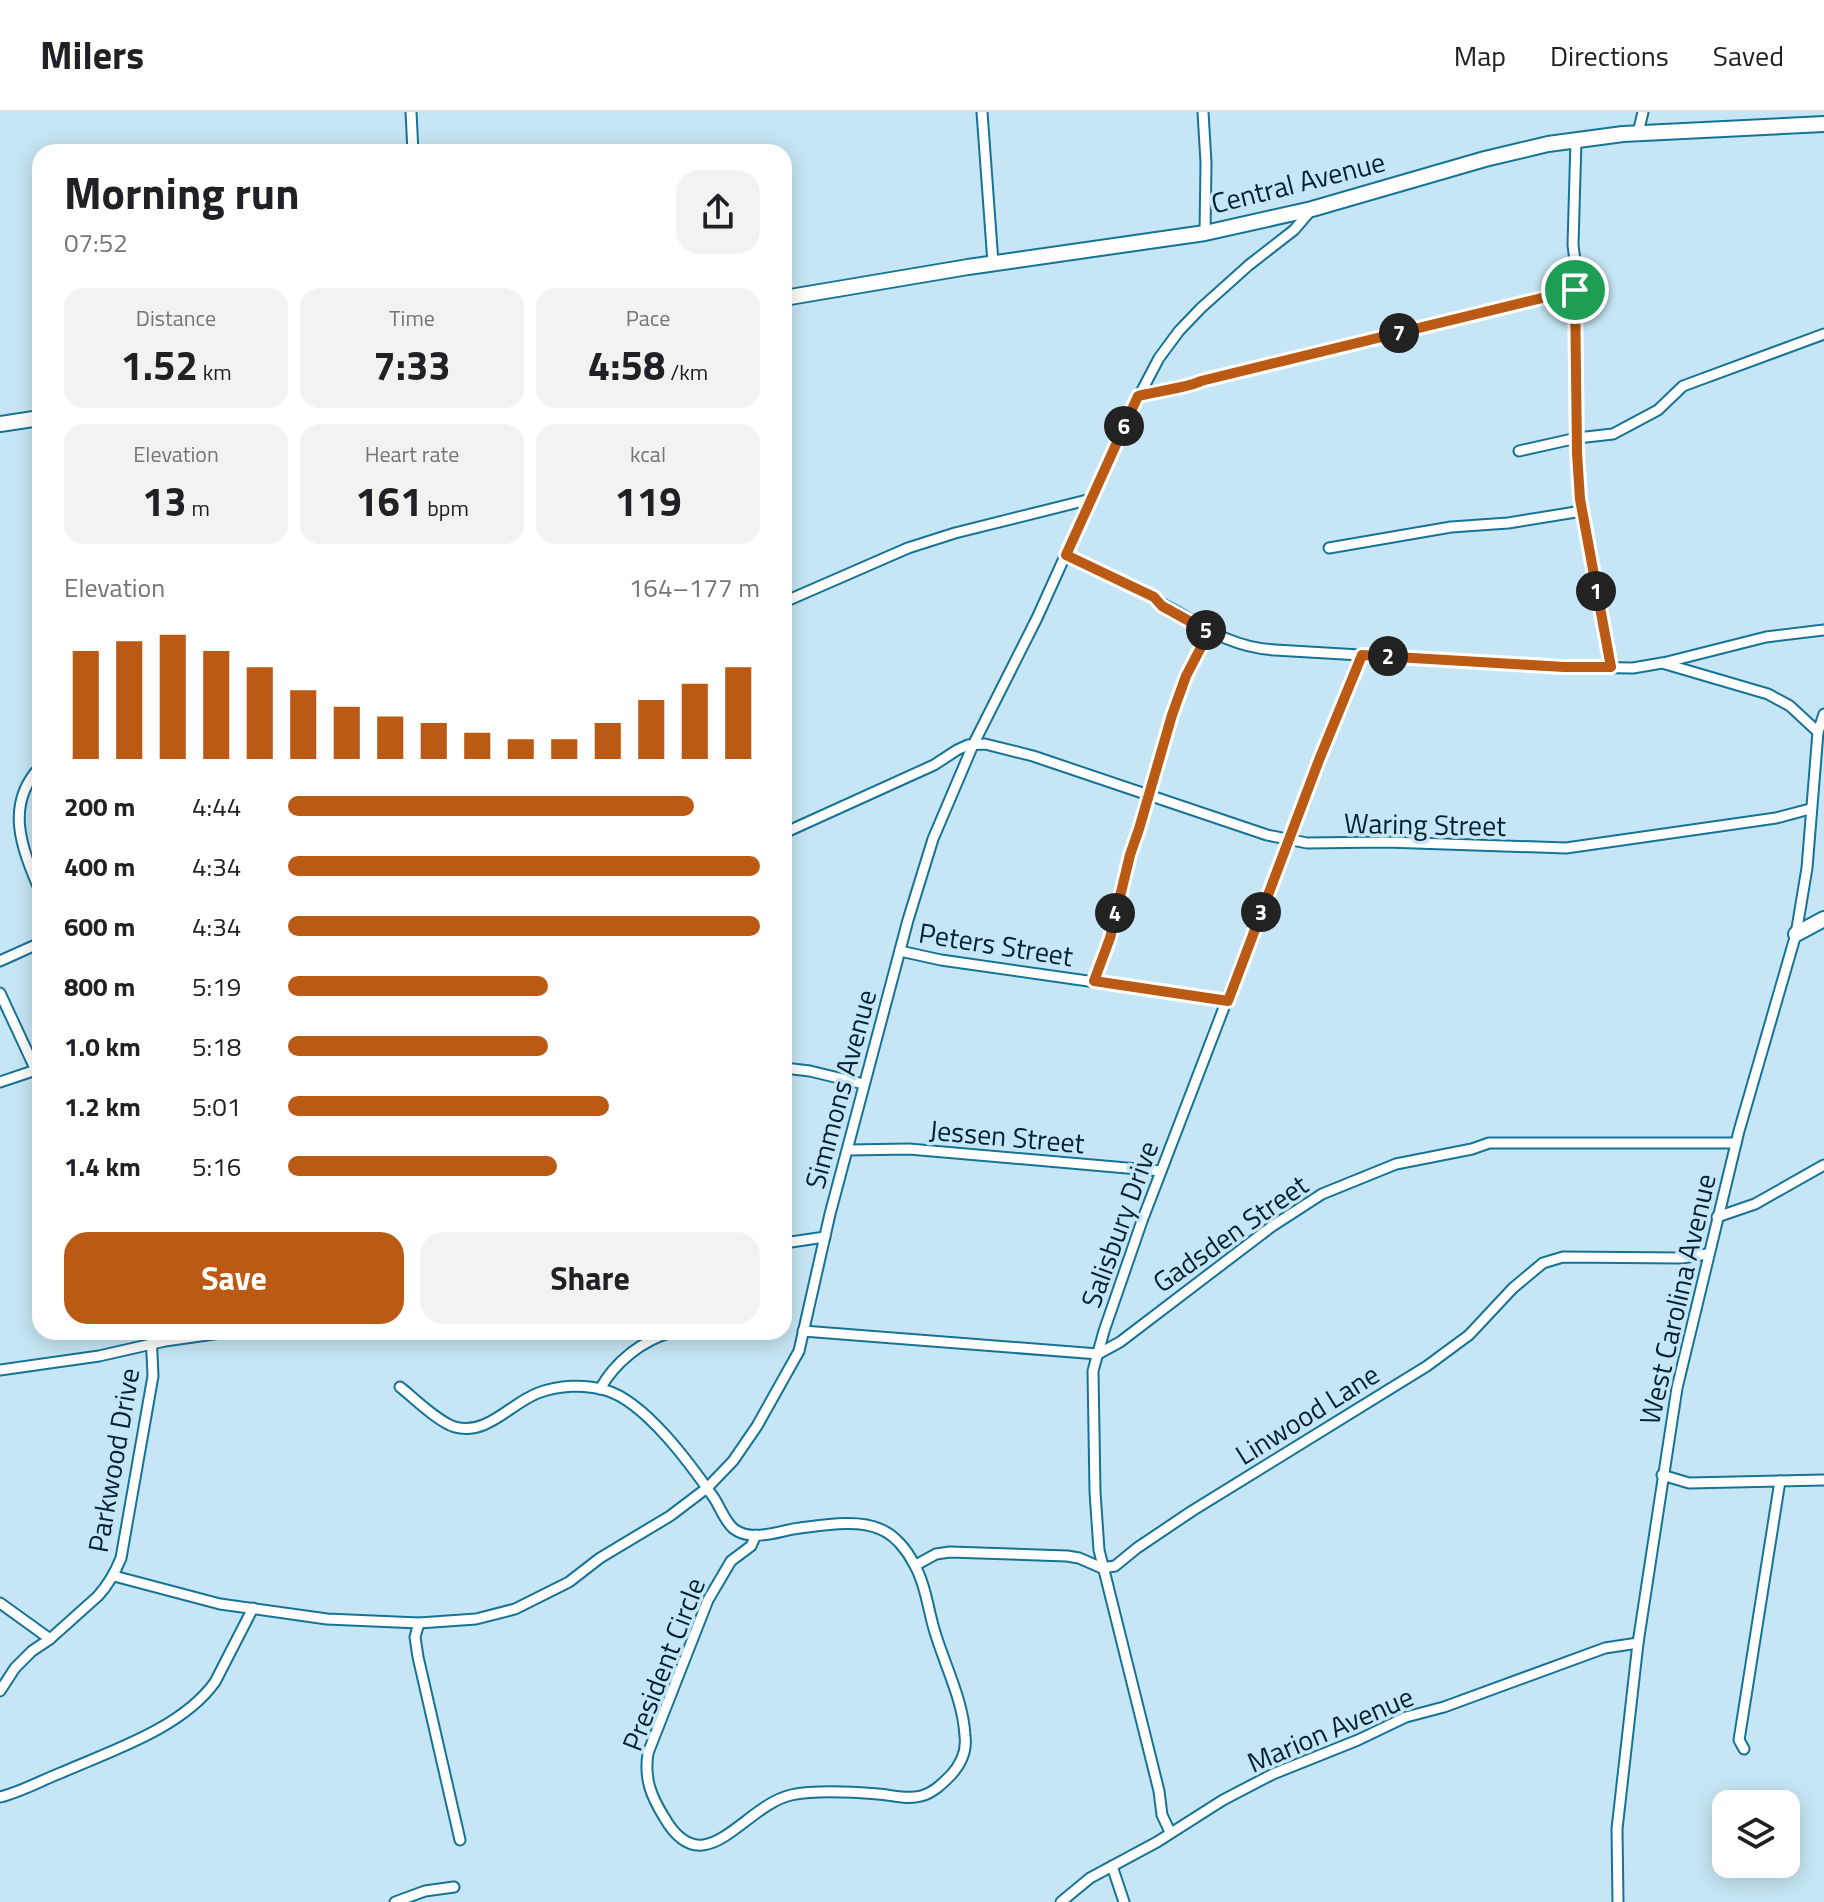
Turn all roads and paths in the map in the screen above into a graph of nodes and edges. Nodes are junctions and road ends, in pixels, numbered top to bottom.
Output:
1 (411, 112) edge
2 (982, 112) edge
3 (1203, 112) edge
4 (1643, 112) edge
5 (1824, 124) edge
6 (1638, 133) junction
7 (1576, 140) junction
8 (413, 144) edge
9 (1312, 209) junction
10 (1205, 233) junction
11 (993, 263) junction
12 (1575, 290) junction
13 (792, 297) edge
14 (1824, 334) edge
15 (1138, 396) junction
16 (32, 419) edge
17 (0, 424) edge
18 (1577, 438) junction
19 (1519, 451) dead end
20 (1091, 499) junction
21 (1582, 511) junction
22 (1329, 548) dead end
23 (1066, 555) junction
24 (792, 599) edge
25 (1824, 630) edge
26 (1209, 632) junction
27 (1362, 655) junction
28 (1662, 663) junction
29 (1611, 667) junction
30 (1824, 714) edge
31 (1818, 732) junction
32 (973, 745) junction
33 (32, 778) edge
34 (1148, 794) junction
35 (1810, 809) junction
36 (792, 828) edge
37 (1289, 841) junction
38 (32, 870) edge
39 (1824, 919) edge
40 (1796, 934) junction
41 (32, 947) edge
42 (900, 951) junction
43 (0, 961) edge
44 (1094, 981) junction
45 (0, 993) edge
46 (1228, 1001) junction
47 (32, 1061) edge
48 (792, 1069) edge
49 (32, 1075) edge
50 (0, 1082) edge
51 (864, 1084) junction
52 (1736, 1143) junction
53 (848, 1150) junction
54 (1824, 1165) edge
55 (1161, 1171) junction
56 (1717, 1217) junction
57 (825, 1237) junction
58 (792, 1242) edge
59 (1707, 1254) junction
60 (803, 1331) junction
61 (152, 1340) edge
62 (173, 1340) edge
63 (658, 1340) edge
64 (153, 1343) junction
65 (1098, 1354) junction
66 (0, 1370) edge
67 (400, 1387) dead end
68 (600, 1389) junction
69 (1662, 1475) junction
70 (1824, 1480) edge
71 (1780, 1481) junction
72 (707, 1488) junction
73 (756, 1535) junction
74 (916, 1565) junction
75 (1102, 1568) junction
76 (114, 1576) junction
77 (0, 1603) edge
78 (253, 1608) junction
79 (419, 1623) junction
80 (50, 1639) junction
81 (1638, 1643) junction
82 (0, 1691) edge
83 (1744, 1749) dead end
84 (0, 1797) edge
85 (1170, 1832) junction
86 (460, 1840) dead end
87 (1112, 1866) junction
88 (454, 1887) dead end
89 (395, 1902) edge
90 (1061, 1902) edge
91 (1124, 1902) edge
92 (1618, 1902) edge

1 - 8 street
2 - 11 street
3 - 10 street
4 - 6 street
5 - 6 street, Central Avenue
6 - 7 street, Central Avenue
7 - 9 street, Central Avenue
7 - 12 street
9 - 10 street, Central Avenue
9 - 15 street, Simmons Avenue
10 - 11 street, Central Avenue
11 - 13 street, Central Avenue
12 - 15 street
12 - 18 street
14 - 18 street
15 - 20 street, Simmons Avenue
16 - 17 street
18 - 19 street
18 - 21 street
20 - 23 street, Simmons Avenue
20 - 24 street
21 - 22 street
21 - 29 street
23 - 26 street
23 - 32 street, Simmons Avenue
25 - 28 street
26 - 27 street
26 - 34 street
27 - 29 street
27 - 37 street, Salisbury Drive
28 - 29 street
28 - 31 street
30 - 31 street, West Carolina Avenue
31 - 35 street, West Carolina Avenue
32 - 34 street, Waring Street
32 - 36 street
32 - 42 street, Simmons Avenue
33 - 38 street
34 - 37 street, Waring Street
34 - 44 street
35 - 37 street, Waring Street
35 - 40 street, West Carolina Avenue
37 - 46 street, Salisbury Drive
39 - 40 street
40 - 52 street, West Carolina Avenue
41 - 43 street
42 - 44 street, Peters Street
42 - 51 street, Simmons Avenue
44 - 46 street, Peters Street
45 - 47 street
46 - 55 street, Salisbury Drive
48 - 51 street
49 - 50 street
51 - 53 street, Simmons Avenue
52 - 56 street, West Carolina Avenue
52 - 65 street, Gadsden Street
53 - 55 street, Jessen Street
53 - 57 street, Simmons Avenue
54 - 56 street
55 - 65 street, Salisbury Drive
56 - 59 street, West Carolina Avenue
57 - 58 street
57 - 60 street, Simmons Avenue
59 - 69 street, West Carolina Avenue
59 - 75 street, Linwood Lane
60 - 65 street
60 - 72 street, Simmons Avenue
61 - 64 street, Parkwood Drive
62 - 64 street
63 - 68 street
64 - 66 street
64 - 76 street, Parkwood Drive
65 - 75 street, Salisbury Drive
67 - 68 street
68 - 72 street
69 - 71 street
69 - 81 street, West Carolina Avenue
70 - 71 street
71 - 83 street
72 - 73 street
72 - 79 street, Simmons Avenue
73 - 74 street, President Circle
73 - 74 street, President Circle
74 - 75 street
75 - 85 street, Salisbury Drive
76 - 78 street, Simmons Avenue
76 - 80 street, Parkwood Drive
77 - 80 street
78 - 79 street, Simmons Avenue
78 - 84 street
79 - 86 street
80 - 82 street, Parkwood Drive
81 - 85 street, Marion Avenue
81 - 92 street, West Carolina Avenue
85 - 87 street, Marion Avenue
87 - 90 street, Marion Avenue
87 - 91 street
88 - 89 street

